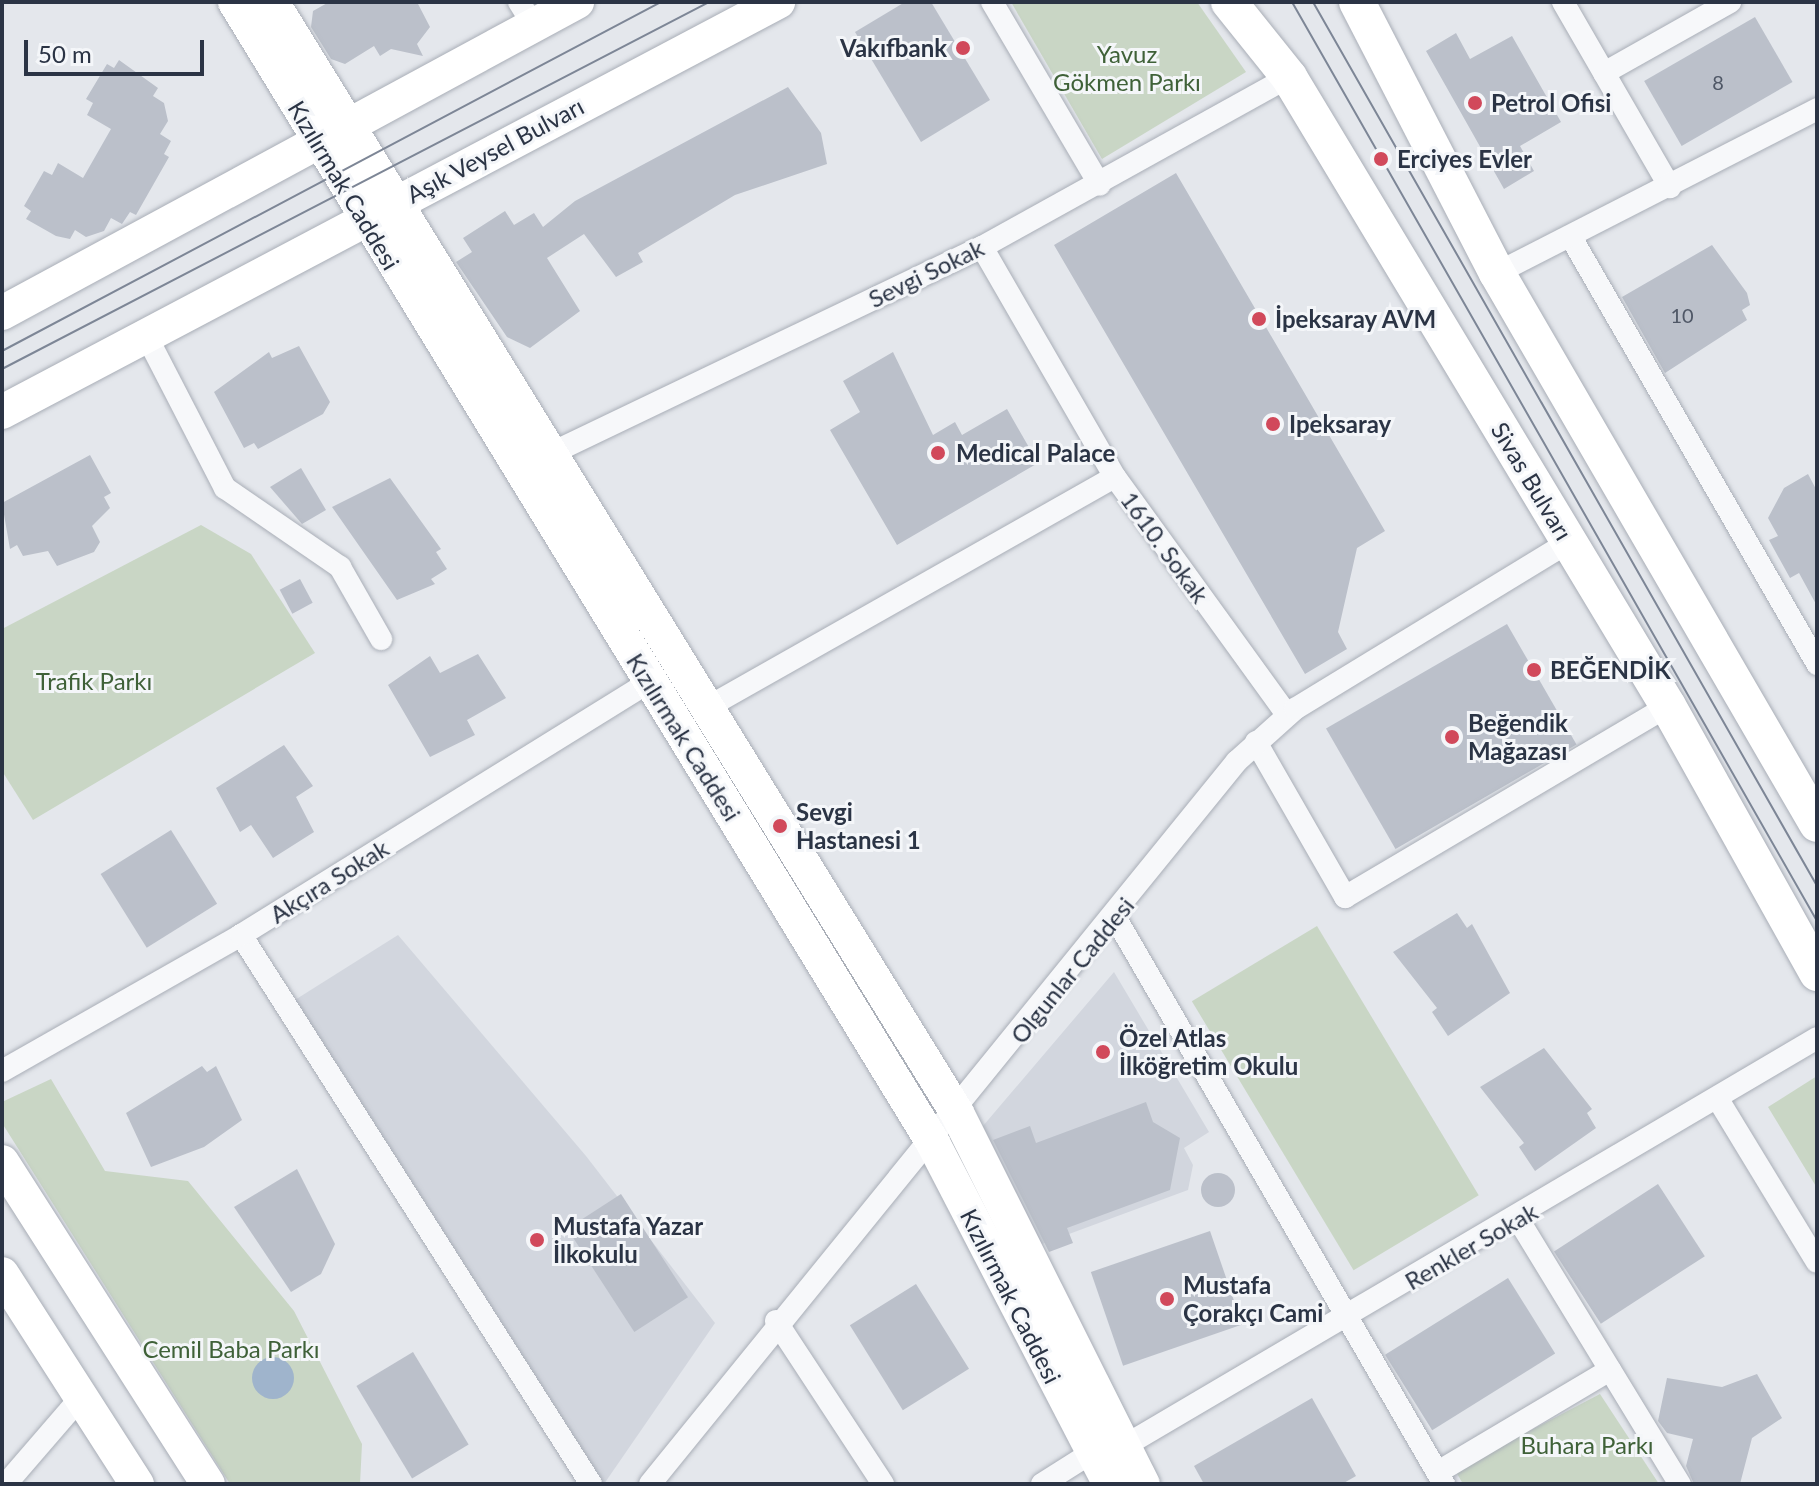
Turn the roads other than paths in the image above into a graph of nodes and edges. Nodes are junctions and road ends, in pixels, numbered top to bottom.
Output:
1 (235, 2) edge
2 (272, 2) edge
3 (577, 2) edge
4 (778, 2) edge
5 (992, 2) edge
6 (1229, 2) edge
7 (1357, 2) edge
8 (1563, 2) edge
9 (1730, 2) edge
10 (526, 13) edge
11 (1604, 73) junction
12 (1289, 77) junction
13 (1817, 109) edge
14 (351, 128) junction
15 (320, 143) junction
16 (1100, 185) junction
17 (1670, 187) junction
18 (398, 200) junction
19 (365, 222) junction
20 (1572, 239) junction
21 (982, 247) junction
22 (1497, 273) junction
23 (2, 313) edge
24 (147, 337) junction
25 (2, 412) edge
26 (554, 452) junction
27 (1115, 477) junction
28 (1569, 542) junction
29 (381, 639) dead end
30 (1816, 660) edge
31 (650, 681) junction
32 (1668, 706) junction
33 (708, 707) junction
34 (1287, 715) junction
35 (1256, 742) junction
36 (1817, 824) edge
37 (1115, 917) junction
38 (241, 935) junction
39 (1817, 973) edge
40 (1817, 1038) edge
41 (2, 1071) edge
42 (1719, 1101) junction
43 (957, 1113) junction
44 (933, 1143) junction
45 (2, 1162) edge
46 (1518, 1219) junction
47 (1817, 1262) edge
48 (2, 1274) edge
49 (1351, 1316) junction
50 (776, 1321) junction
51 (1610, 1370) junction
52 (81, 1397) junction
53 (1106, 1450) junction
54 (1441, 1478) edge
55 (134, 1483) edge
56 (6, 1484) edge
57 (208, 1484) edge
58 (591, 1484) edge
59 (650, 1484) edge
60 (883, 1484) edge
61 (1042, 1484) edge
62 (1110, 1484) edge
63 (1143, 1484) edge
64 (1680, 1484) edge

1 - 15 main road, Kızılırmak Caddesi
2 - 14 main road, Kızılırmak Caddesi
3 - 10 main road
4 - 18 main road, Aşık Veysel Bulvarı
5 - 16 street
6 - 12 highway, Sivas Bulvarı
7 - 22 highway
8 - 11 street
9 - 11 street
10 - 14 main road
11 - 17 street
12 - 16 street, Sevgi Sokak
12 - 28 highway, Sivas Bulvarı
13 - 17 street
14 - 15 main road
14 - 18 main road, Kızılırmak Caddesi
15 - 19 main road, Kızılırmak Caddesi
15 - 23 main road
16 - 21 street, Sevgi Sokak
17 - 20 street
18 - 19 main road, Aşık Veysel Bulvarı
18 - 26 main road, Kızılırmak Caddesi
19 - 24 main road, Aşık Veysel Bulvarı
19 - 31 main road, Kızılırmak Caddesi
20 - 22 street
20 - 30 street
21 - 26 street, Sevgi Sokak
21 - 27 street, 1610. Sokak
22 - 36 highway
24 - 25 main road, Aşık Veysel Bulvarı
24 - 29 street
26 - 33 main road, Kızılırmak Caddesi
27 - 33 street
27 - 34 street, 1610. Sokak
28 - 32 highway, Sivas Bulvarı
28 - 34 street, Olgunlar Caddesi
31 - 38 street, Akçıra Sokak
31 - 44 main road, Kızılırmak Caddesi
32 - 35 street
32 - 39 highway, Sivas Bulvarı
33 - 43 main road, Kızılırmak Caddesi
34 - 35 street, Olgunlar Caddesi
35 - 37 street, Olgunlar Caddesi
37 - 43 street, Olgunlar Caddesi
37 - 49 street
38 - 41 street, Akçıra Sokak
38 - 58 street
40 - 42 street, Renkler Sokak
42 - 46 street, Renkler Sokak
42 - 47 street
43 - 44 street, Olgunlar Caddesi
43 - 53 main road, Kızılırmak Caddesi
44 - 50 street, Olgunlar Caddesi
44 - 53 main road, Kızılırmak Caddesi
45 - 57 main road
46 - 49 street, Renkler Sokak
46 - 51 street
48 - 52 main road
49 - 53 street, Renkler Sokak
49 - 54 street
50 - 59 street, Olgunlar Caddesi
50 - 60 street
51 - 54 street
51 - 64 street
52 - 55 main road
52 - 56 street
53 - 61 street, Renkler Sokak
53 - 62 main road, Kızılırmak Caddesi
53 - 63 main road, Kızılırmak Caddesi

